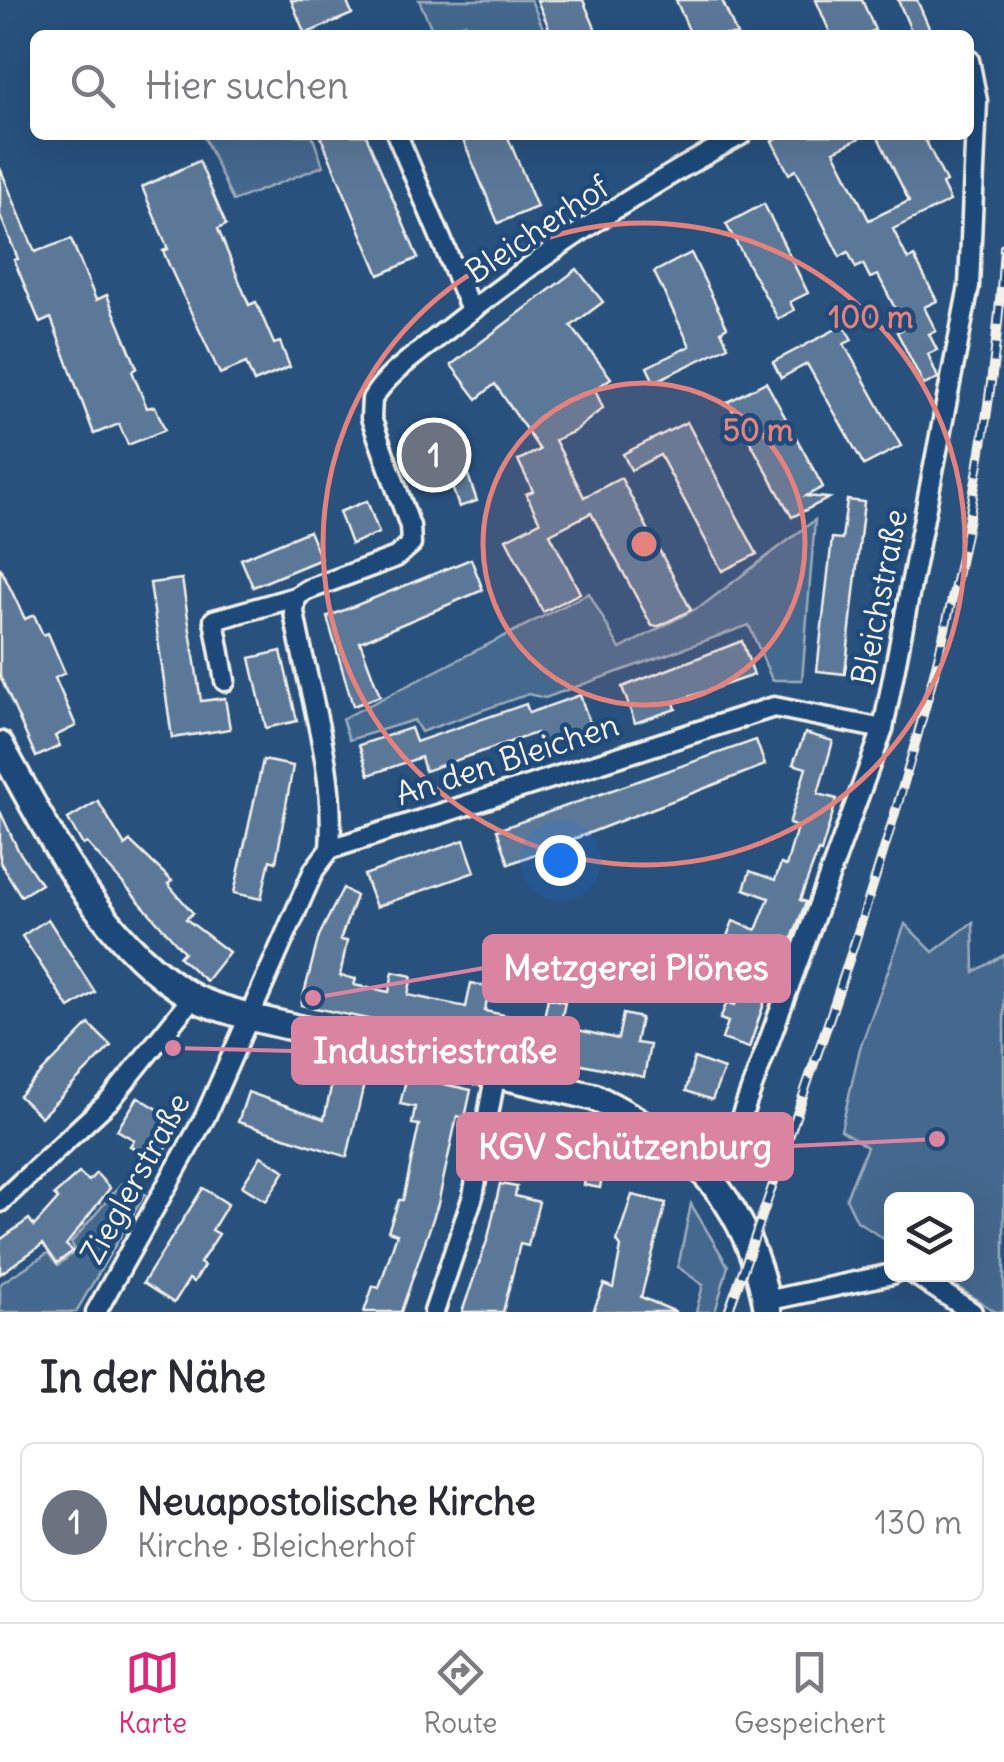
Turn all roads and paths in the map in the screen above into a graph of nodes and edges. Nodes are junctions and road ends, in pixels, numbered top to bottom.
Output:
1 (974, 83) edge
2 (399, 140) edge
3 (732, 140) edge
4 (471, 310) junction
5 (296, 597) junction
6 (225, 680) dead end
7 (883, 730) junction
8 (0, 744) edge
9 (330, 850) junction
10 (193, 998) junction
11 (249, 1017) junction
12 (494, 1077) junction
13 (739, 1123) dead end
14 (0, 1202) edge
15 (884, 1276) edge
16 (926, 1282) edge
17 (767, 1307) edge
18 (96, 1312) edge
19 (434, 1312) edge
20 (972, 1312) edge

1 - 7 street, Bleichstraße
2 - 4 street, Bleicherhof
3 - 4 street, Bleicherhof
4 - 5 street, Bleicherhof
5 - 6 street, Bleicherhof
5 - 9 street
7 - 9 street, An den Bleichen
7 - 13 street, Bleichstraße
8 - 10 street
9 - 11 street
10 - 11 street
10 - 14 street
11 - 12 street
11 - 18 street, Zieglerstraße
12 - 17 street
12 - 19 street
15 - 17 street
16 - 20 street

